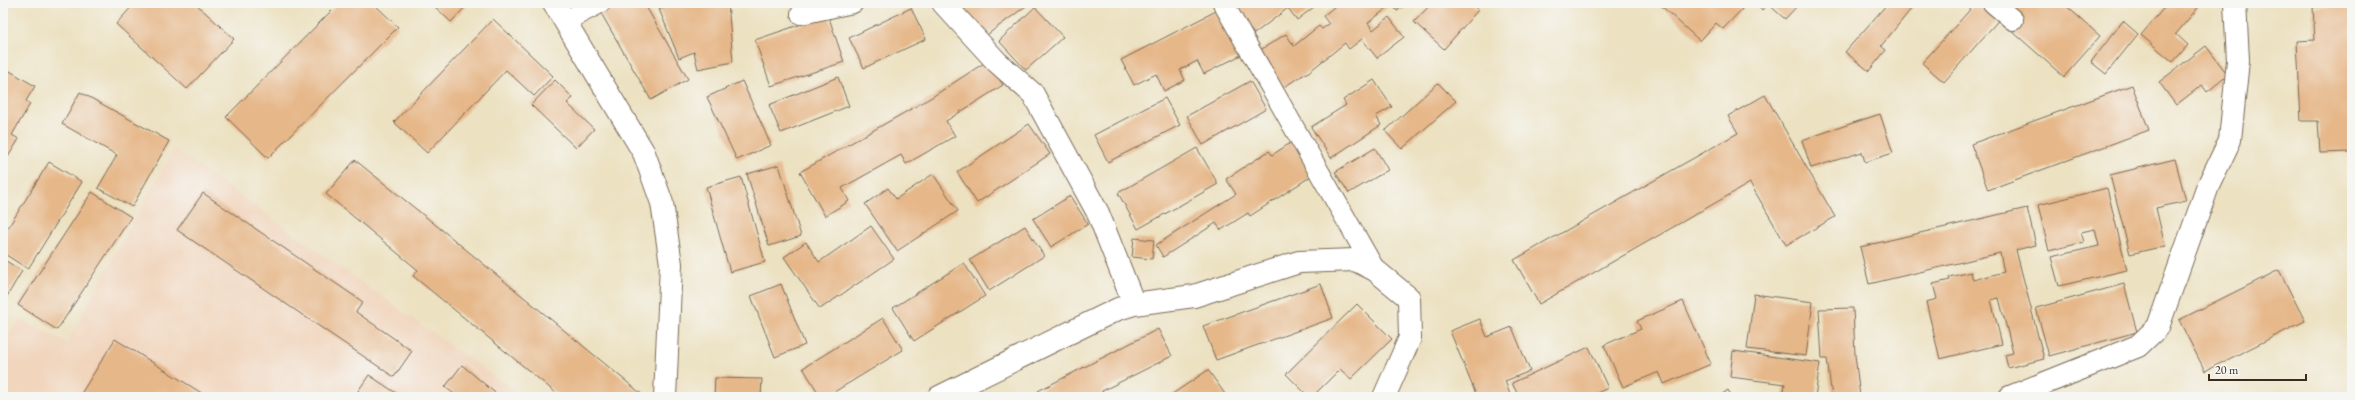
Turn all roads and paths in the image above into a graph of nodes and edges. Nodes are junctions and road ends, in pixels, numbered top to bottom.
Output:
1 (600, 3) edge
2 (853, 3) edge
3 (943, 3) edge
4 (1223, 3) edge
5 (1993, 3) edge
6 (2235, 3) edge
7 (560, 12) edge
8 (801, 14) dead end
9 (2013, 20) dead end
10 (1375, 270) junction
11 (1134, 304) junction
12 (664, 397) edge
13 (938, 397) edge
14 (1384, 397) edge
15 (2010, 397) edge

1 - 7 lane
2 - 8 lane
3 - 11 street
4 - 10 lane
5 - 9 lane
6 - 15 street
7 - 12 street
10 - 11 street
10 - 14 street
11 - 13 street

